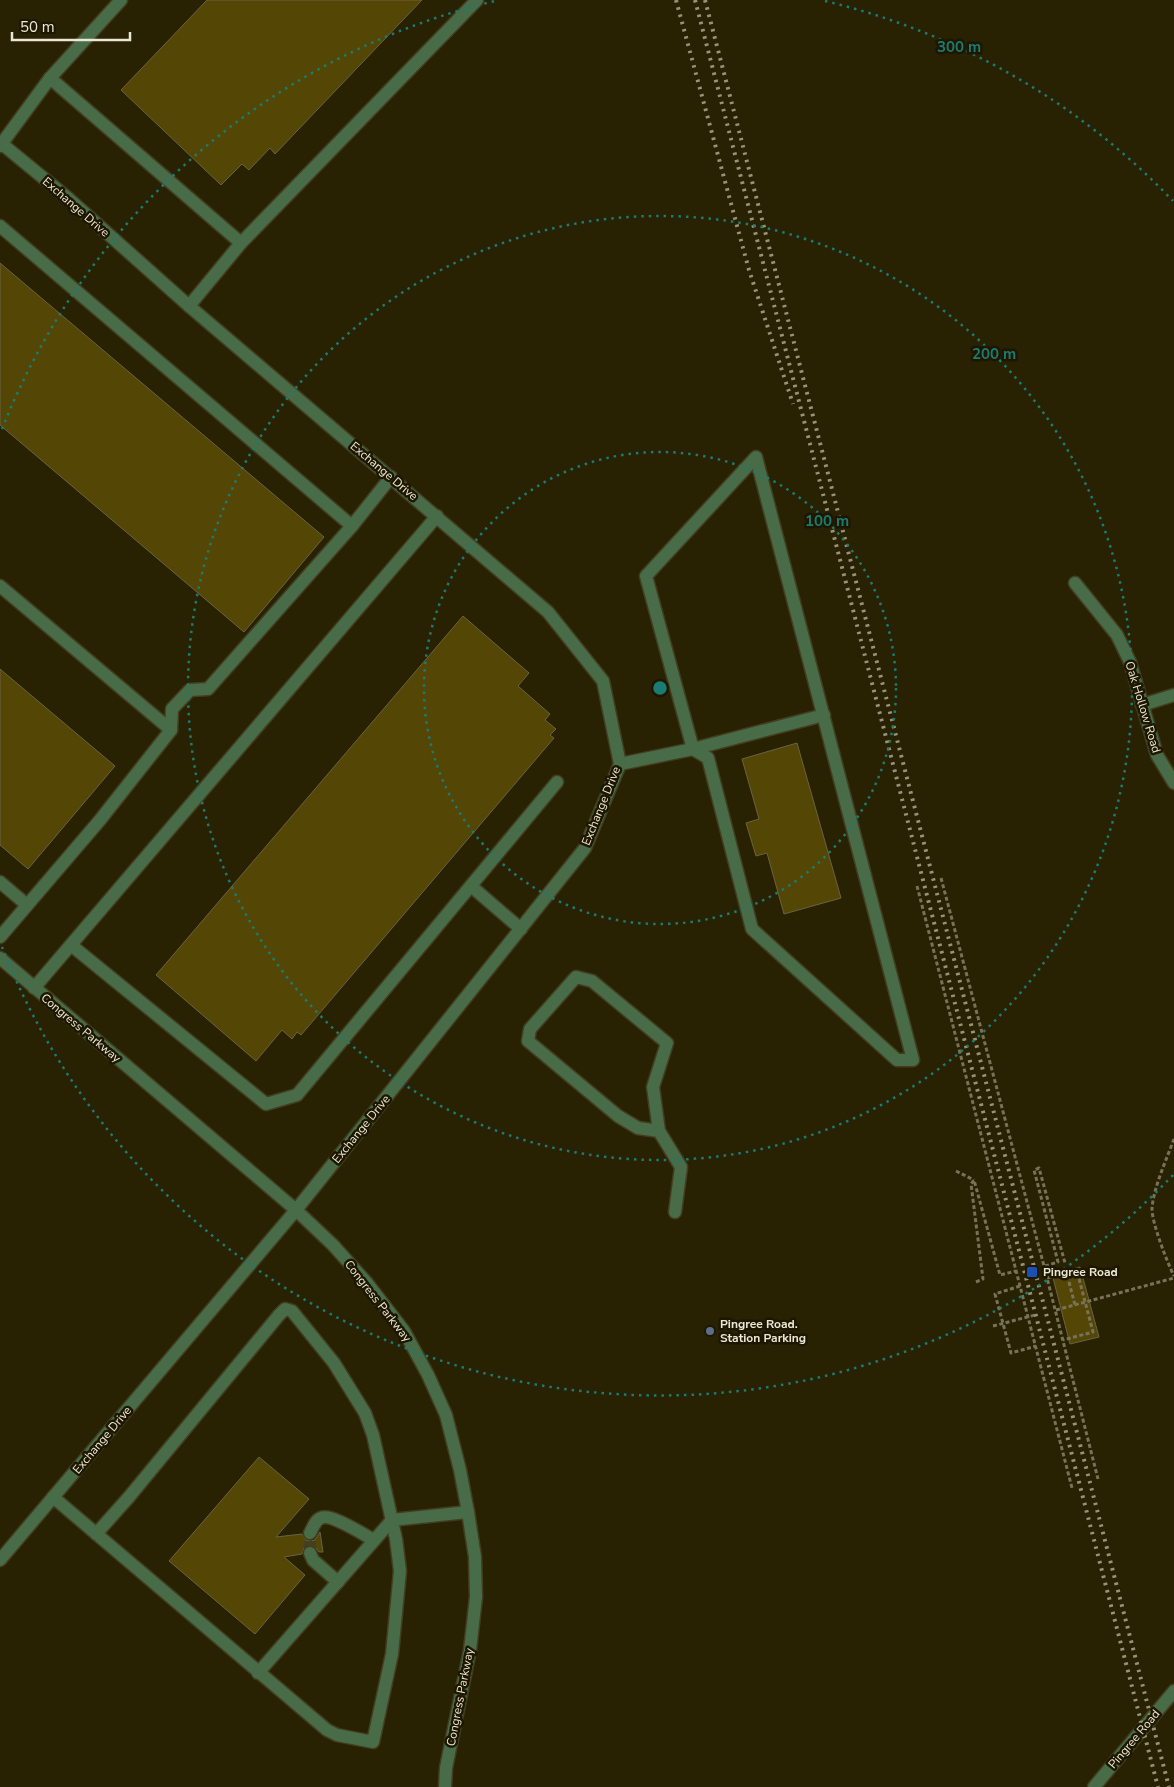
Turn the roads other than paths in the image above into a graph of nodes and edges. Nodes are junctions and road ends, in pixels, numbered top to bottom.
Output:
1 (121, 0) edge
2 (476, 0) edge
3 (50, 78) junction
4 (1, 145) edge
5 (0, 226) edge
6 (241, 243) junction
7 (188, 306) junction
8 (391, 477) junction
9 (437, 516) junction
10 (352, 526) junction
11 (1076, 583) dead end
12 (0, 586) edge
13 (1174, 695) edge
14 (1142, 705) junction
15 (824, 715) junction
16 (171, 730) junction
17 (693, 749) junction
18 (620, 764) junction
19 (557, 782) dead end
20 (1174, 783) edge
21 (0, 882) edge
22 (471, 886) junction
23 (27, 905) junction
24 (521, 929) junction
25 (0, 937) edge
26 (71, 945) junction
27 (0, 958) edge
28 (34, 988) junction
29 (659, 1131) junction
30 (296, 1210) junction
31 (675, 1212) dead end
32 (53, 1497) junction
33 (468, 1512) junction
34 (392, 1520) junction
35 (310, 1533) dead end
36 (96, 1534) junction
37 (374, 1540) junction
38 (310, 1553) tunnel mouth
39 (0, 1560) edge
40 (338, 1582) junction
41 (258, 1672) junction
42 (1174, 1691) edge
43 (445, 1787) edge
44 (1094, 1787) edge

1 - 3 street
2 - 6 street
3 - 4 street
3 - 6 street
4 - 7 street, Exchange Drive
5 - 10 street
6 - 7 street
7 - 8 street, Exchange Drive
8 - 9 street, Exchange Drive
8 - 10 street
9 - 18 street, Exchange Drive
9 - 26 street
10 - 16 street
11 - 14 street, Oak Hollow Road
12 - 16 street
13 - 14 street
14 - 20 street, Oak Hollow Road
15 - 17 street
15 - 17 street
15 - 17 street
16 - 23 street
17 - 18 street
18 - 24 street, Exchange Drive
19 - 22 street
21 - 23 street
22 - 24 street
22 - 26 street
23 - 25 street
24 - 30 street, Exchange Drive
26 - 28 street
27 - 28 street, Congress Parkway
28 - 30 street, Congress Parkway
29 - 29 street
29 - 31 street
30 - 32 street, Exchange Drive
30 - 33 street, Congress Parkway
32 - 36 street
32 - 39 street, Exchange Drive
33 - 34 street
33 - 43 street, Congress Parkway
34 - 36 street
34 - 37 street
34 - 41 street
35 - 37 street
36 - 41 street
37 - 40 street
38 - 40 street
40 - 41 street
42 - 44 street, Pingree Road

